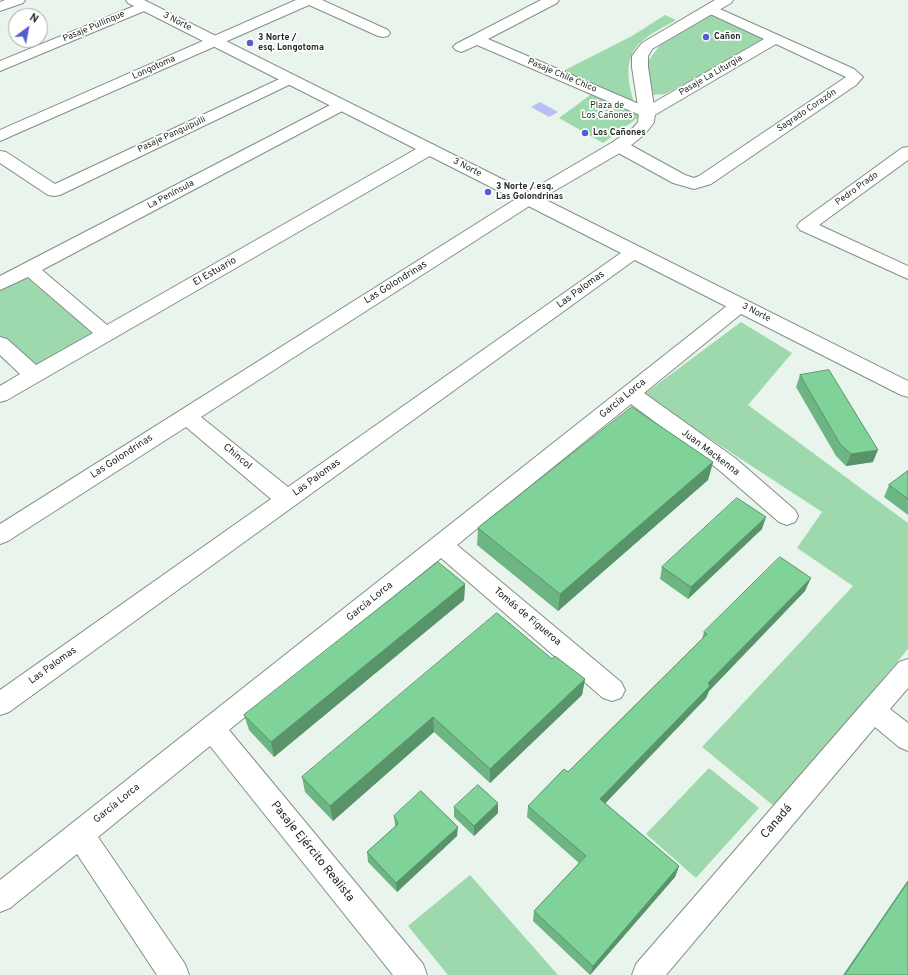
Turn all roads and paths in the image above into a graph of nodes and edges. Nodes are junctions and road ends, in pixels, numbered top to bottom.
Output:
1 (18, 0) edge
2 (309, 0) edge
3 (552, 0) edge
4 (726, 0) edge
5 (138, 3) edge
6 (0, 7) edge
7 (711, 9) junction
8 (383, 33) dead end
9 (476, 39) junction
10 (775, 39) junction
11 (214, 41) junction
12 (461, 47) dead end
13 (0, 66) edge
14 (290, 79) junction
15 (342, 105) junction
16 (647, 113) junction
17 (0, 136) edge
18 (618, 146) junction
19 (429, 149) junction
20 (908, 152) edge
21 (0, 156) edge
22 (528, 199) junction
23 (634, 252) junction
24 (30, 268) junction
25 (908, 273) edge
26 (0, 284) edge
27 (740, 305) junction
28 (106, 334) junction
29 (0, 344) edge
30 (34, 376) junction
31 (908, 390) edge
32 (630, 393) junction
33 (0, 395) edge
34 (186, 416) junction
35 (288, 499) junction
36 (787, 516) dead end
37 (0, 535) edge
38 (441, 544) junction
39 (908, 670) edge
40 (612, 690) dead end
41 (0, 704) edge
42 (872, 710) junction
43 (212, 729) junction
44 (908, 739) edge
45 (80, 834) junction
46 (0, 898) edge
47 (654, 972) edge
48 (174, 975) edge
49 (412, 975) edge

1 - 6 street
2 - 8 street
2 - 11 street, Longotoma
3 - 9 street
4 - 7 street
5 - 11 street, 3 Norte
5 - 13 street, Pasaje Pullinque
7 - 10 street, Sagrado Corazón
7 - 16 street
9 - 12 street
9 - 16 street, Pasaje Chile Chico
10 - 16 street, Pasaje La Liturgia
10 - 18 street, Sagrado Corazón
11 - 14 street, 3 Norte
11 - 17 street, Longotoma
14 - 15 street, 3 Norte
14 - 21 street, Pasaje Panguipulli
15 - 19 street, 3 Norte
15 - 24 street, La Península
16 - 18 street, Las Golondrinas
18 - 22 street, Las Golondrinas
19 - 22 street, 3 Norte
19 - 28 street, El Estuario
20 - 25 street, Pedro Prado
22 - 23 street, 3 Norte
22 - 34 street, Las Golondrinas
23 - 27 street, 3 Norte
23 - 35 street, Las Palomas
24 - 26 street, La Península
24 - 28 street
27 - 31 street, 3 Norte
27 - 32 street, García Lorca
28 - 30 street, El Estuario
29 - 30 street
30 - 33 street, El Estuario
32 - 36 street, Juan Mackenna
32 - 38 street, García Lorca
34 - 35 street, Chincol
34 - 37 street, Las Golondrinas
35 - 41 street, Las Palomas
38 - 40 street, Tomás de Figueroa
38 - 43 street, García Lorca
39 - 42 street, Canadá
42 - 44 street
42 - 47 street, Canadá
43 - 45 street, García Lorca
43 - 49 street, Pasaje Ejército Realista
45 - 46 street, García Lorca
45 - 48 street

